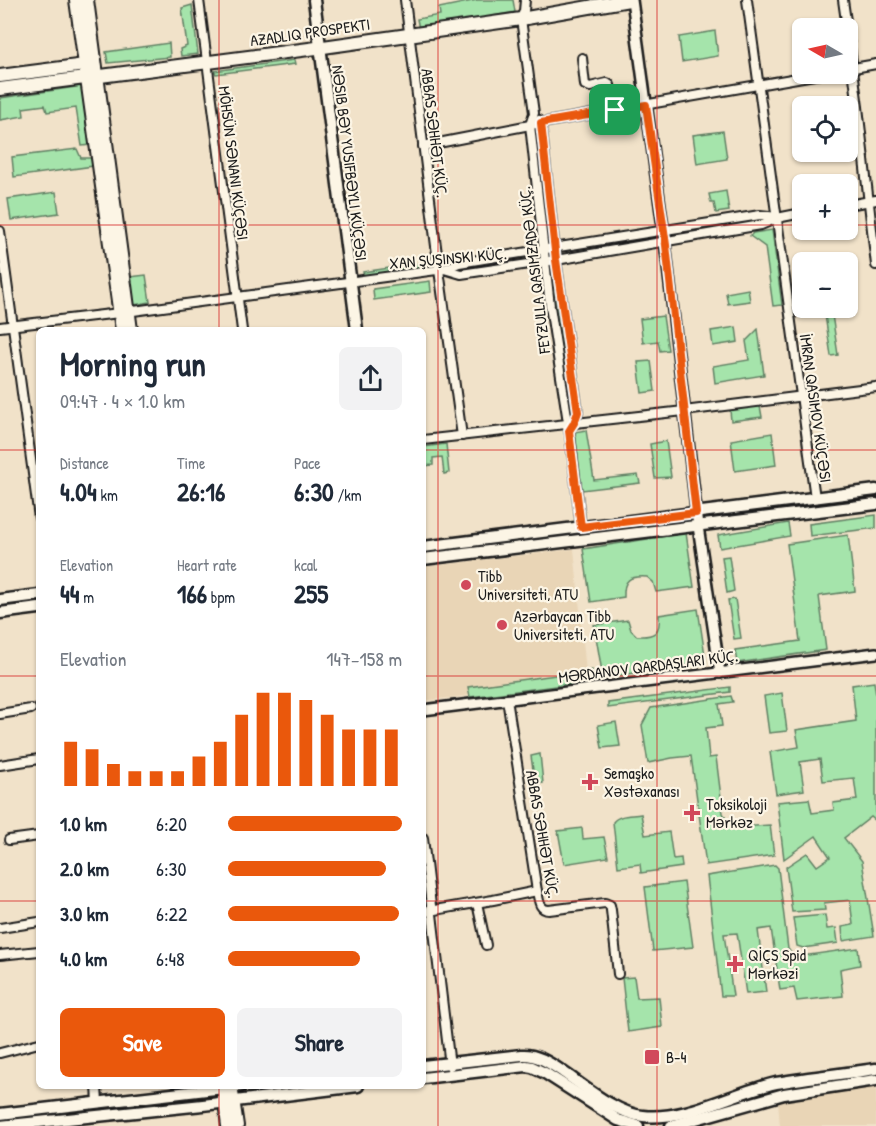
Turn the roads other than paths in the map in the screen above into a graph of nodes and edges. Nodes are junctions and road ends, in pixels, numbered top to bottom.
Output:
1 (76, 0) edge
2 (87, 0) edge
3 (200, 0) edge
4 (314, 0) edge
5 (405, 0) edge
6 (525, 0) edge
7 (631, 0) edge
8 (747, 0) edge
9 (843, 0) edge
10 (846, 18) edge
11 (521, 19) junction
12 (409, 35) junction
13 (320, 48) junction
14 (582, 58) dead end
15 (85, 61) junction
16 (207, 62) junction
17 (876, 64) edge
18 (858, 67) edge
19 (0, 76) edge
20 (792, 79) edge
21 (92, 80) junction
22 (759, 84) junction
23 (853, 84) edge
24 (0, 89) edge
25 (646, 105) junction
26 (615, 110) junction
27 (534, 113) junction
28 (541, 123) junction
29 (530, 124) junction
30 (423, 146) junction
31 (872, 201) edge
32 (792, 215) edge
33 (777, 218) junction
34 (664, 229) junction
35 (0, 231) edge
36 (665, 242) junction
37 (555, 248) junction
38 (545, 249) junction
39 (556, 260) junction
40 (545, 261) junction
41 (876, 265) edge
42 (441, 269) junction
43 (351, 281) junction
44 (237, 296) junction
45 (124, 312) junction
46 (13, 326) junction
47 (0, 327) edge
48 (122, 327) edge
49 (130, 327) edge
50 (242, 327) edge
51 (357, 327) edge
52 (876, 387) edge
53 (800, 396) junction
54 (684, 411) junction
55 (570, 426) junction
56 (462, 436) junction
57 (426, 440) edge
58 (876, 490) edge
59 (36, 496) edge
60 (815, 498) junction
61 (876, 504) edge
62 (817, 512) junction
63 (696, 513) junction
64 (698, 526) junction
65 (581, 527) junction
66 (426, 547) edge
67 (426, 559) edge
68 (36, 595) edge
69 (0, 600) edge
70 (36, 609) edge
71 (0, 613) edge
72 (876, 653) edge
73 (720, 673) junction
74 (507, 699) junction
75 (32, 709) dead end
76 (426, 710) edge
77 (0, 714) edge
78 (36, 759) edge
79 (0, 765) edge
80 (36, 836) edge
81 (9, 840) dead end
82 (537, 891) junction
83 (426, 893) edge
84 (477, 903) junction
85 (427, 911) edge
86 (36, 922) edge
87 (0, 928) edge
88 (486, 945) dead end
89 (36, 951) edge
90 (0, 954) edge
91 (618, 974) dead end
92 (36, 1044) edge
93 (0, 1053) edge
94 (534, 1062) junction
95 (450, 1063) junction
96 (426, 1066) edge
97 (876, 1069) edge
98 (451, 1076) junction
99 (426, 1078) edge
100 (876, 1080) edge
101 (97, 1089) edge
102 (213, 1089) edge
103 (229, 1089) edge
104 (338, 1089) edge
105 (98, 1103) junction
106 (229, 1105) junction
107 (39, 1110) junction
108 (0, 1114) edge
109 (40, 1122) junction
110 (0, 1126) edge
111 (228, 1126) edge
112 (237, 1126) edge
113 (638, 1126) edge
114 (671, 1126) edge

1 - 15 main road
2 - 15 main road
3 - 16 street, MÖHSÜN SƏNANI KÜÇƏSI
4 - 13 main road, NƏSIB BƏY YUSIFBƏYLI KÜÇƏSI
5 - 12 street, ABBAS SƏHHƏT KÜÇ.
6 - 11 street
7 - 11 main road
7 - 25 street
8 - 22 street
9 - 10 street
11 - 12 main road
11 - 27 street
12 - 13 main road
12 - 30 street, ABBAS SƏHHƏT KÜÇ.
13 - 16 main road
13 - 43 main road, NƏSIB BƏY YUSIFBƏYLI KÜÇƏSI
14 - 26 street
15 - 19 main road
15 - 21 main road
16 - 21 main road
16 - 44 street, MÖHSÜN SƏNANI KÜÇƏSI
17 - 18 street
20 - 22 street
21 - 24 main road
21 - 45 main road
22 - 25 street
22 - 33 street
23 - 31 street
25 - 26 street
25 - 34 street
26 - 28 street
27 - 28 street
27 - 29 street
28 - 29 street
28 - 37 street
29 - 30 street
29 - 38 street
30 - 42 street, ABBAS SƏHHƏT KÜÇ.
31 - 41 street
32 - 33 street, XAN ŞUŞINSKI KÜÇ.
33 - 34 street
33 - 36 street, XAN ŞUŞINSKI KÜÇ.
33 - 53 street
34 - 36 street
34 - 37 street
35 - 46 street
36 - 39 street, XAN ŞUŞINSKI KÜÇ.
36 - 54 street
37 - 38 street
37 - 39 street
38 - 40 street
38 - 42 street
39 - 40 street, XAN ŞUŞINSKI KÜÇ.
39 - 55 street
40 - 42 street, XAN ŞUŞINSKI KÜÇ.
40 - 55 street
42 - 43 street, XAN ŞUŞINSKI KÜÇ.
42 - 56 street, ABBAS SƏHHƏT KÜÇ.
43 - 44 street, XAN ŞUŞINSKI KÜÇ.
43 - 51 main road, NƏSIB BƏY YUSIFBƏYLI KÜÇƏSI
44 - 45 street, XAN ŞUŞINSKI KÜÇ.
44 - 50 street, MÖHSÜN SƏNANI KÜÇƏSI
45 - 46 street, XAN ŞUŞINSKI KÜÇ.
45 - 48 main road
45 - 49 main road
46 - 47 street, XAN ŞUŞINSKI KÜÇ.
46 - 59 street
52 - 53 street
53 - 54 street
53 - 60 street
54 - 55 street
54 - 63 street
55 - 56 street
55 - 65 street
56 - 57 street
58 - 60 main road
60 - 62 main road
60 - 63 main road
61 - 62 main road
62 - 64 main road
63 - 64 street
63 - 65 main road
64 - 67 main road
64 - 73 street
65 - 66 main road
68 - 69 main road
70 - 71 main road
72 - 73 street
73 - 74 street
74 - 76 street
74 - 82 street, ABBAS SƏHHƏT KÜÇ.
75 - 77 street
78 - 79 street
80 - 81 street
82 - 84 street
82 - 91 street, ABBAS SƏHHƏT KÜÇ.
83 - 85 street
84 - 85 street
84 - 88 street
85 - 95 street
86 - 87 street
89 - 90 street
92 - 93 street
94 - 95 main road
94 - 97 main road
94 - 98 main road
94 - 113 main road
95 - 96 main road
95 - 98 street
98 - 99 main road
100 - 114 main road
101 - 105 street
102 - 105 main road
103 - 106 main road
104 - 106 main road
105 - 107 main road
106 - 109 main road
106 - 111 main road
106 - 112 main road
107 - 108 main road
107 - 109 main road
109 - 110 main road

